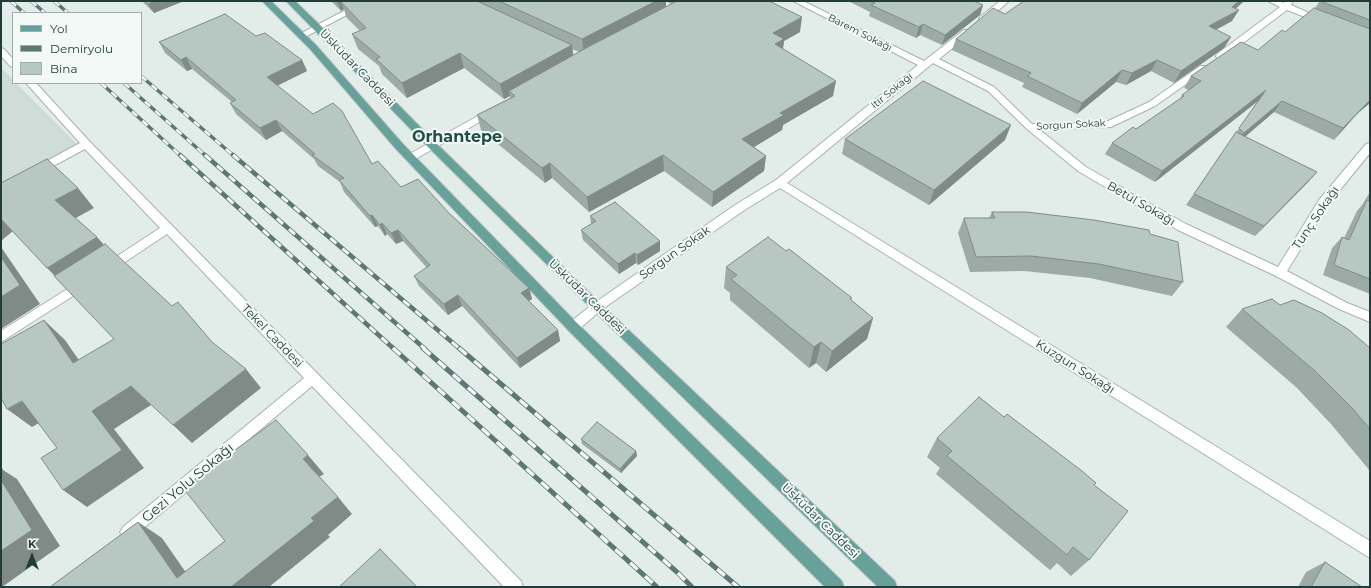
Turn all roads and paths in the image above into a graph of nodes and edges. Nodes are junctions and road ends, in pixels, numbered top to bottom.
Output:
1 (266, 1) edge
2 (290, 1) edge
3 (369, 1) edge
4 (797, 1) edge
5 (1005, 1) edge
6 (1272, 1) edge
7 (1288, 4) edge
8 (1328, 23) edge
9 (318, 28) junction
10 (302, 35) junction
11 (1, 51) edge
12 (928, 62) junction
13 (12, 63) edge
14 (31, 84) edge
15 (501, 106) edge
16 (1030, 127) junction
17 (86, 144) junction
18 (432, 145) junction
19 (1370, 146) edge
20 (410, 158) junction
21 (27, 176) edge
22 (780, 183) junction
23 (168, 228) junction
24 (1280, 273) junction
25 (597, 307) junction
26 (1370, 317) edge
27 (573, 327) junction
28 (1, 337) edge
29 (313, 378) junction
30 (117, 541) edge
31 (1370, 550) edge
32 (515, 587) edge
33 (836, 587) edge
34 (889, 587) edge

1 - 10 main road, Üsküdar Caddesi
2 - 9 main road, Üsküdar Caddesi
3 - 9 street
4 - 12 street, Barem Sokağı
5 - 12 street, Itır Sokağı
6 - 7 street
7 - 8 street
7 - 16 street, Sorgun Sokak
9 - 10 street
9 - 18 main road, Üsküdar Caddesi
10 - 20 main road, Üsküdar Caddesi
11 - 13 street
12 - 16 street, Betül Sokağı
12 - 22 street, Itır Sokağı
14 - 17 street, Tekel Caddesi
15 - 18 street
16 - 24 street, Betül Sokağı
17 - 21 street
17 - 23 street, Tekel Caddesi
18 - 20 street
18 - 25 main road, Üsküdar Caddesi
19 - 24 street, Tunç Sokağı
20 - 27 main road, Üsküdar Caddesi
22 - 25 street, Sorgun Sokak
22 - 31 street, Kuzgun Sokağı
23 - 28 street
23 - 29 street, Tekel Caddesi
24 - 26 street, Betül Sokağı
25 - 27 street, Sorgun Sokak
25 - 34 main road, Üsküdar Caddesi
27 - 33 main road, Üsküdar Caddesi
29 - 30 street, Gezi Yolu Sokağı
29 - 32 street, Tekel Caddesi

